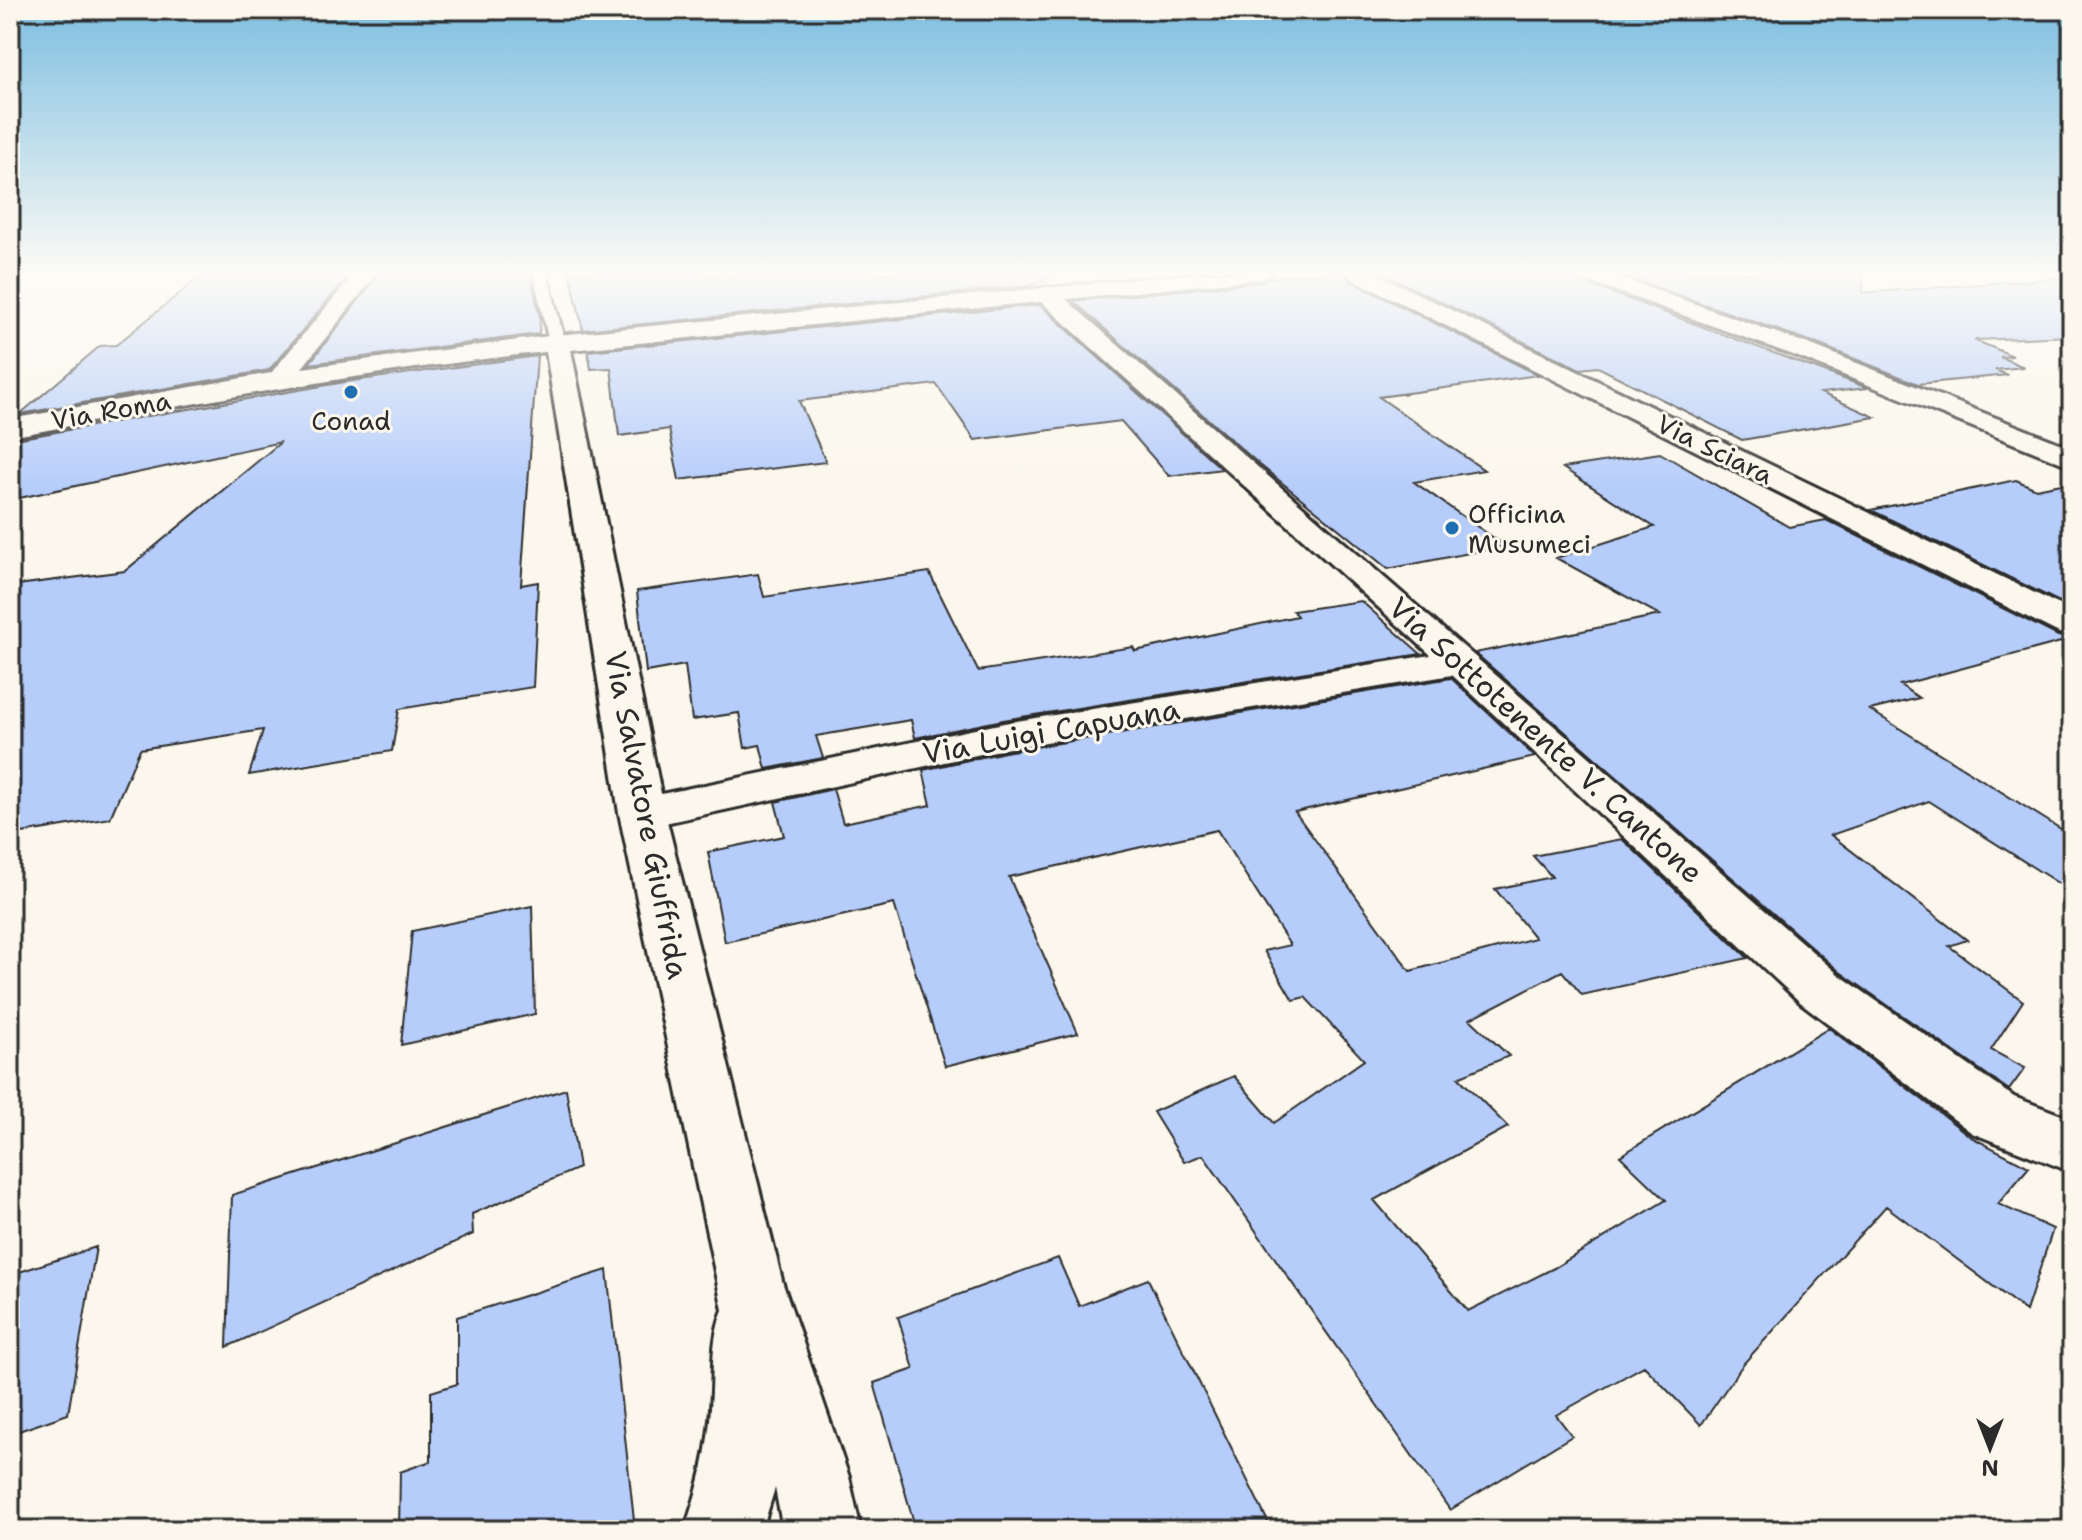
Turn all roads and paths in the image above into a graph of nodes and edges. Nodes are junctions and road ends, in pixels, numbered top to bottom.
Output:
1 (308, 345) edge
2 (532, 345) edge
3 (558, 345) edge
4 (1103, 345) edge
5 (1505, 345) edge
6 (1788, 345) edge
7 (280, 379) junction
8 (10, 428) edge
9 (2072, 458) edge
10 (2072, 625) edge
11 (1461, 662) junction
12 (642, 813) junction
13 (2072, 1146) edge
14 (749, 1284) junction
15 (723, 1530) edge
16 (822, 1530) edge

1 - 7 street
2 - 7 street, Via Roma
3 - 12 street, Via Salvatore Giuffrida
4 - 11 street, Via Sottotenente V. Cantone
5 - 10 street, Via Sciara
6 - 9 street
7 - 8 street, Via Roma
11 - 12 street, Via Luigi Capuana
11 - 13 street, Via Sottotenente V. Cantone
12 - 14 street, Via Salvatore Giuffrida
14 - 15 street
14 - 16 street

